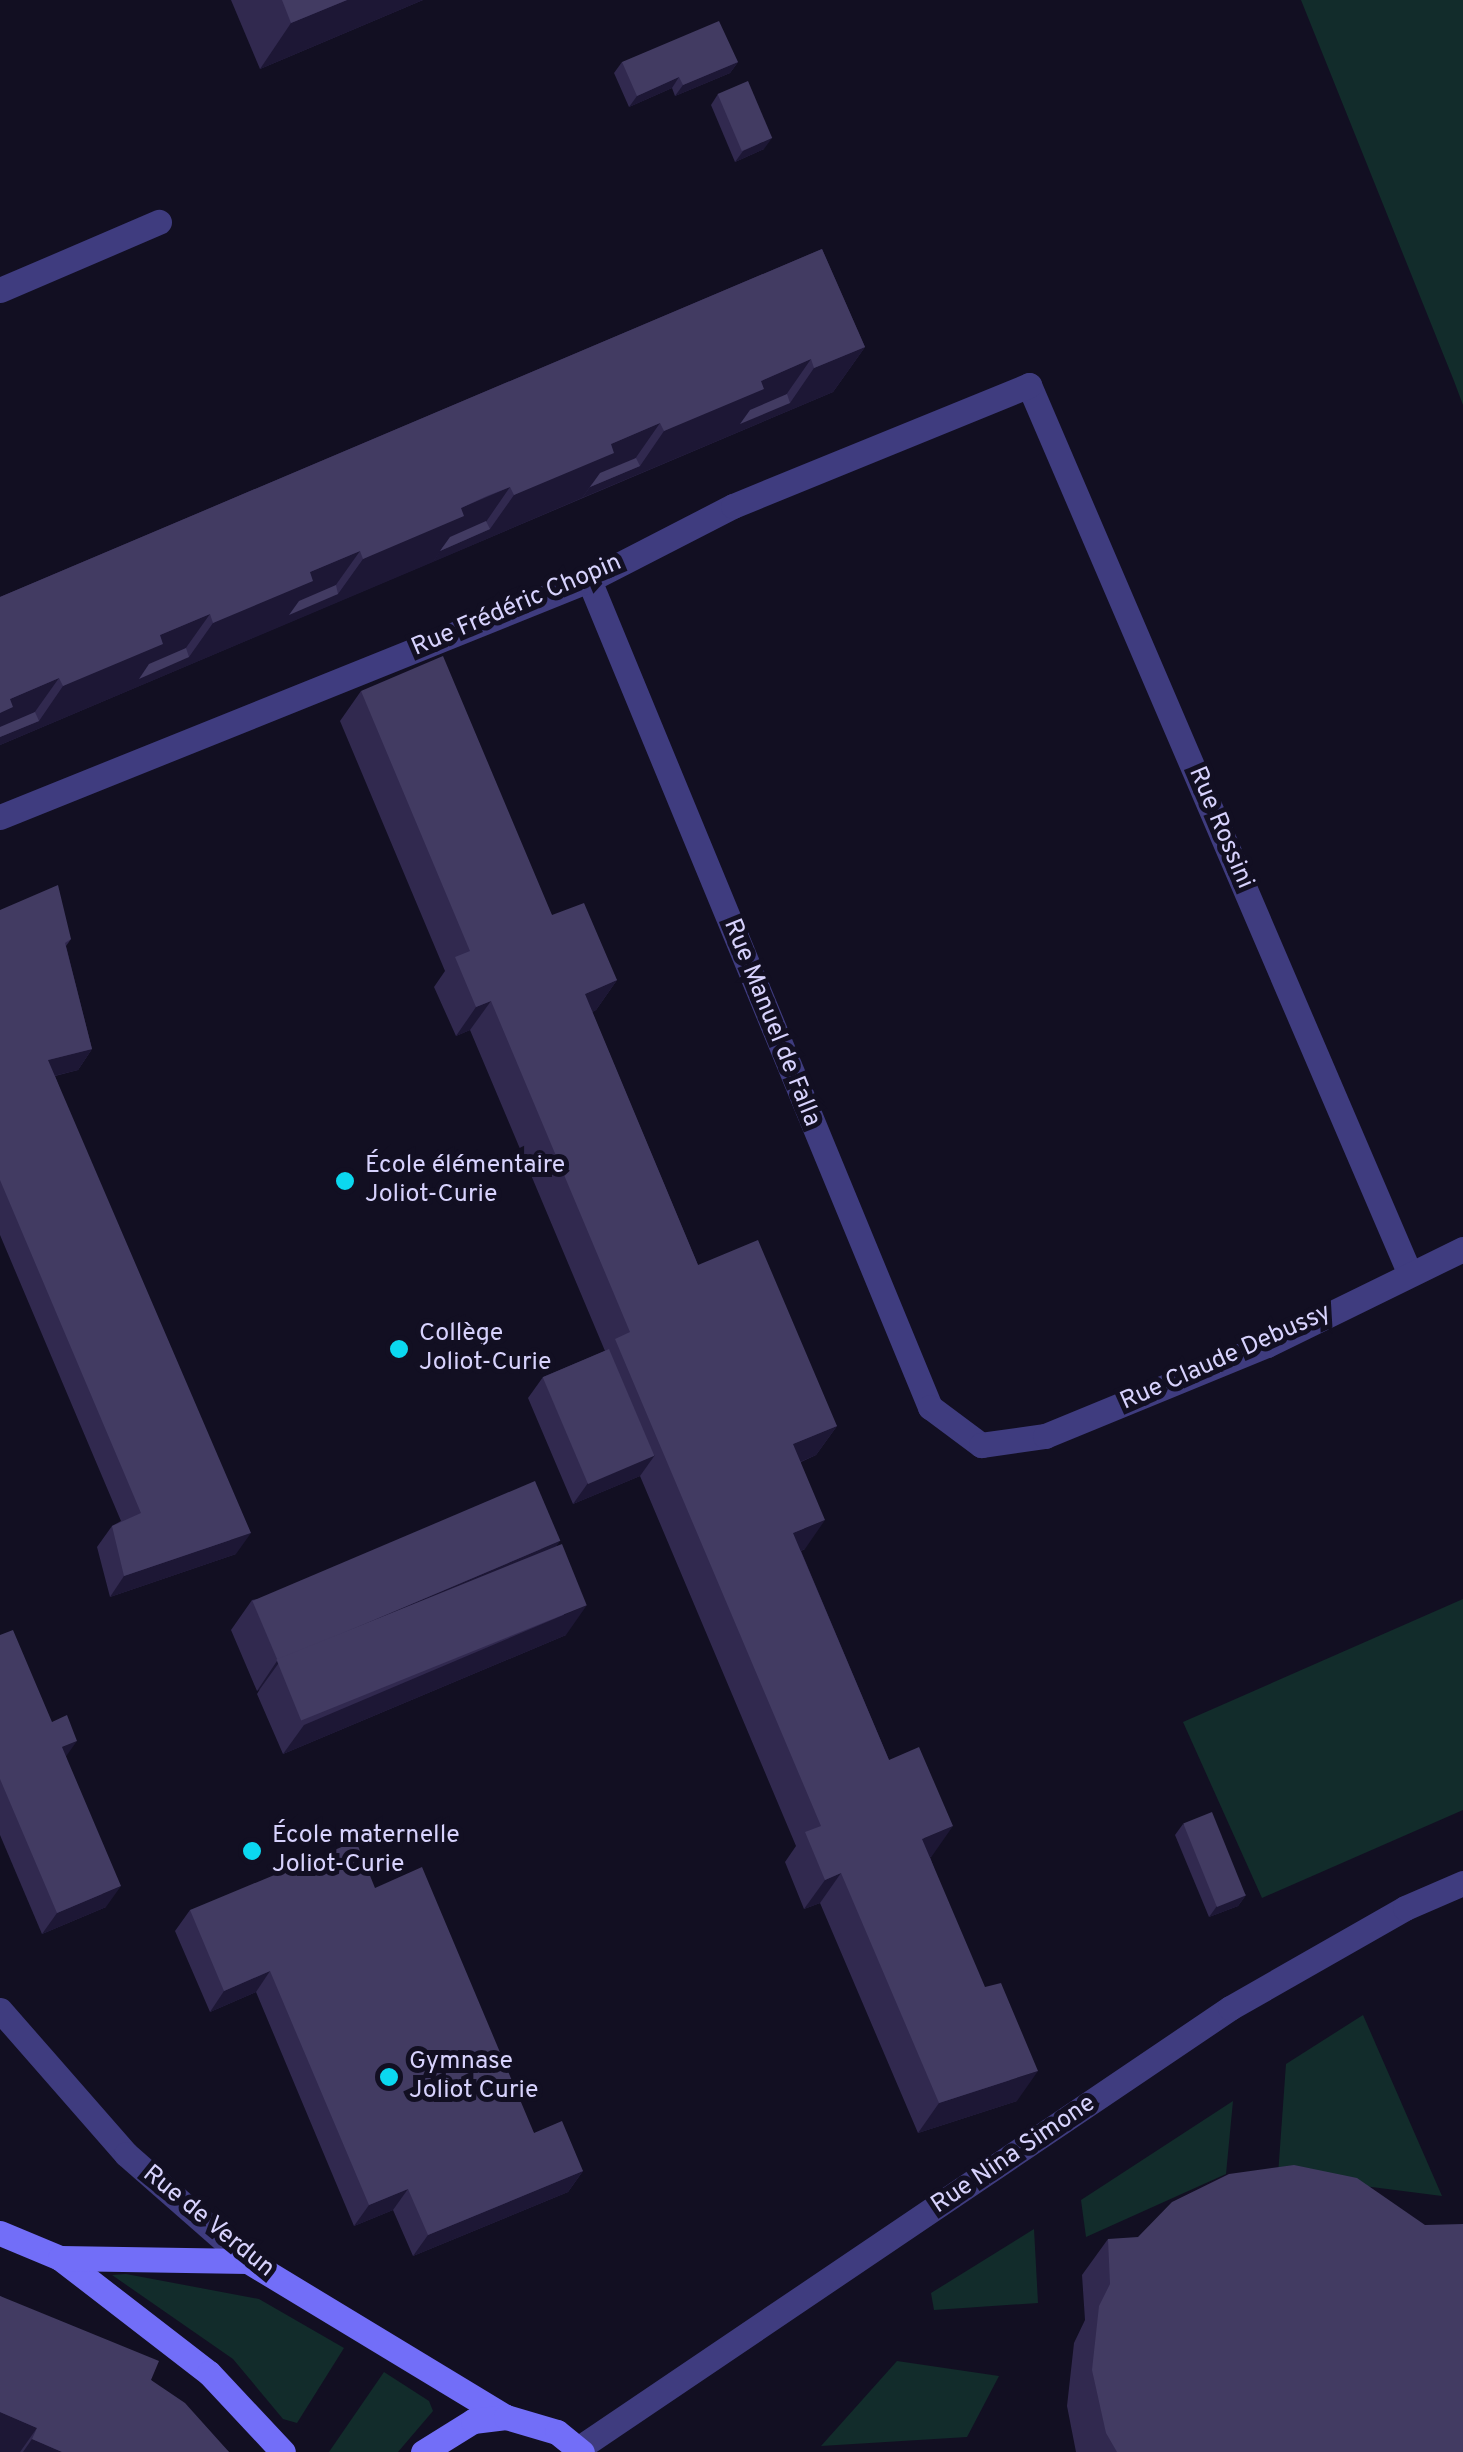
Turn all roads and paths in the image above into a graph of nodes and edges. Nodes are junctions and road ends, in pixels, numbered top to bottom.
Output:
1 (159, 222) dead end
2 (0, 290) edge
3 (1029, 384) joint
4 (589, 580) junction
5 (0, 816) edge
6 (1463, 1249) edge
7 (1408, 1272) junction
8 (981, 1445) joint
9 (1463, 1883) edge
10 (0, 2010) edge
11 (0, 2233) edge
12 (60, 2258) junction
13 (248, 2260) junction
14 (506, 2417) junction
15 (580, 2450) edge
16 (283, 2452) edge
17 (422, 2452) edge

1 - 2 street
3 - 4 street, Rue Frédéric Chopin
3 - 7 street, Rue Rossini
4 - 5 street, Rue Frédéric Chopin
4 - 8 street, Rue Manuel de Falla
6 - 7 street, Rue Claude Debussy
7 - 8 street, Rue Claude Debussy
9 - 15 street, Rue Nina Simone
10 - 13 street, Rue de Verdun
11 - 12 main road
12 - 13 main road
12 - 16 main road
13 - 14 main road, Rue de Verdun
14 - 15 main road, Rue de Verdun
14 - 17 main road

